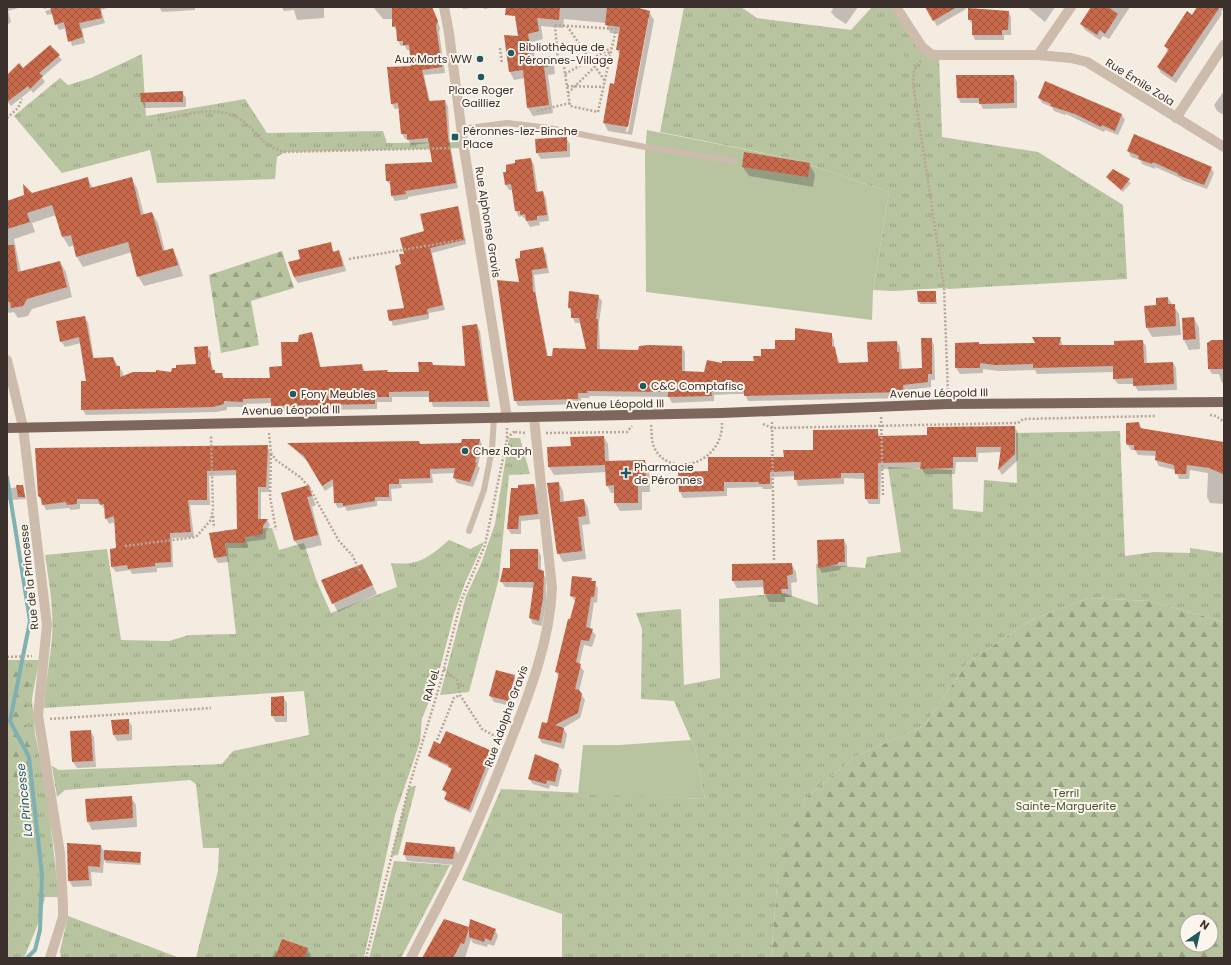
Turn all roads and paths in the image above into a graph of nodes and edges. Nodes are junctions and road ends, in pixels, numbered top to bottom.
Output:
1 (444, 7) edge
2 (896, 7) edge
3 (1071, 7) edge
4 (566, 26) junction
5 (1224, 45) edge
6 (500, 48) dead end
7 (612, 49) junction
8 (926, 52) junction
9 (1038, 55) junction
10 (590, 60) junction
11 (502, 64) dead end
12 (595, 67) junction
13 (565, 74) junction
14 (605, 81) junction
15 (567, 86) junction
16 (574, 87) junction
17 (604, 87) junction
18 (568, 93) junction
19 (22, 99) dead end
20 (570, 103) junction
21 (536, 111) dead end
22 (7, 118) edge
23 (1176, 118) junction
24 (158, 120) dead end
25 (461, 129) junction
26 (1224, 147) edge
27 (464, 148) junction
28 (734, 161) dead end
29 (478, 237) junction
30 (349, 259) dead end
31 (7, 360) edge
32 (948, 404) junction
33 (1222, 404) edge
34 (880, 406) junction
35 (772, 411) junction
36 (721, 414) junction
37 (650, 415) junction
38 (1207, 415) dead end
39 (1161, 416) dead end
40 (494, 418) junction
41 (507, 418) junction
42 (534, 418) junction
43 (268, 422) junction
44 (1224, 422) edge
45 (212, 423) junction
46 (758, 424) dead end
47 (651, 425) junction
48 (659, 425) dead end
49 (714, 425) dead end
50 (722, 425) junction
51 (730, 425) dead end
52 (636, 426) dead end
53 (646, 426) dead end
54 (881, 426) junction
55 (7, 428) edge
56 (23, 428) junction
57 (772, 428) junction
58 (515, 432) dead end
59 (535, 433) junction
60 (271, 453) junction
61 (883, 496) dead end
62 (213, 516) junction
63 (214, 528) dead end
64 (276, 530) dead end
65 (469, 531) dead end
66 (125, 546) dead end
67 (774, 562) dead end
68 (361, 573) dead end
69 (30, 656) dead end
70 (7, 657) edge
71 (444, 669) junction
72 (460, 695) junction
73 (211, 708) dead end
74 (38, 719) junction
75 (437, 740) dead end
76 (510, 744) junction
77 (50, 958) edge
78 (366, 958) edge
79 (411, 958) edge

1 - 25 street, Rue Alphonse Gravis
2 - 8 street
3 - 9 street
4 - 7 path
4 - 10 path
4 - 13 path
5 - 23 street
6 - 11 path
7 - 10 path
7 - 12 path
7 - 14 path
8 - 9 street, Rue Émile Zola
8 - 32 path
9 - 23 street, Rue Émile Zola
10 - 12 path
10 - 13 path
12 - 14 path
12 - 16 path
13 - 15 path
14 - 17 path
15 - 16 path
15 - 18 path
16 - 17 path
16 - 18 path
17 - 20 path
18 - 20 path
19 - 22 path
20 - 21 path
23 - 26 street, Rue Émile Zola
24 - 27 path
25 - 27 street, Rue Alphonse Gravis
25 - 28 lane
27 - 29 street, Rue Alphonse Gravis
29 - 30 path
29 - 41 street, Rue Alphonse Gravis
31 - 56 street, Rue de la Princesse
32 - 33 main road, Avenue Léopold III
32 - 34 main road, Avenue Léopold III
34 - 35 main road, Avenue Léopold III
34 - 54 path
35 - 36 main road, Avenue Léopold III
35 - 57 path
36 - 37 main road, Avenue Léopold III
36 - 50 path
37 - 42 main road, Avenue Léopold III
37 - 47 path
38 - 44 path
39 - 54 path
40 - 41 main road, Avenue Léopold III
40 - 43 main road, Avenue Léopold III
40 - 65 lane
41 - 42 main road, Avenue Léopold III
41 - 71 path, RAVeL
42 - 59 street, Rue Adolphe Gravis
43 - 45 main road, Avenue Léopold III
43 - 60 path
45 - 56 main road, Avenue Léopold III
45 - 62 path
46 - 57 path
47 - 48 path
47 - 50 path
47 - 53 path
49 - 50 path
50 - 51 path
52 - 59 path
54 - 57 path
54 - 61 path
55 - 56 main road, Avenue Léopold III
56 - 74 street, Rue de la Princesse
57 - 67 path
58 - 59 path
59 - 76 street, Rue Adolphe Gravis
60 - 64 path
60 - 68 path
62 - 63 path
62 - 66 path
69 - 70 path
71 - 72 path
71 - 78 path, RAVeL
72 - 75 path
72 - 76 path
73 - 74 path
74 - 77 street, Rue de la Princesse
76 - 79 street, Rue Adolphe Gravis

